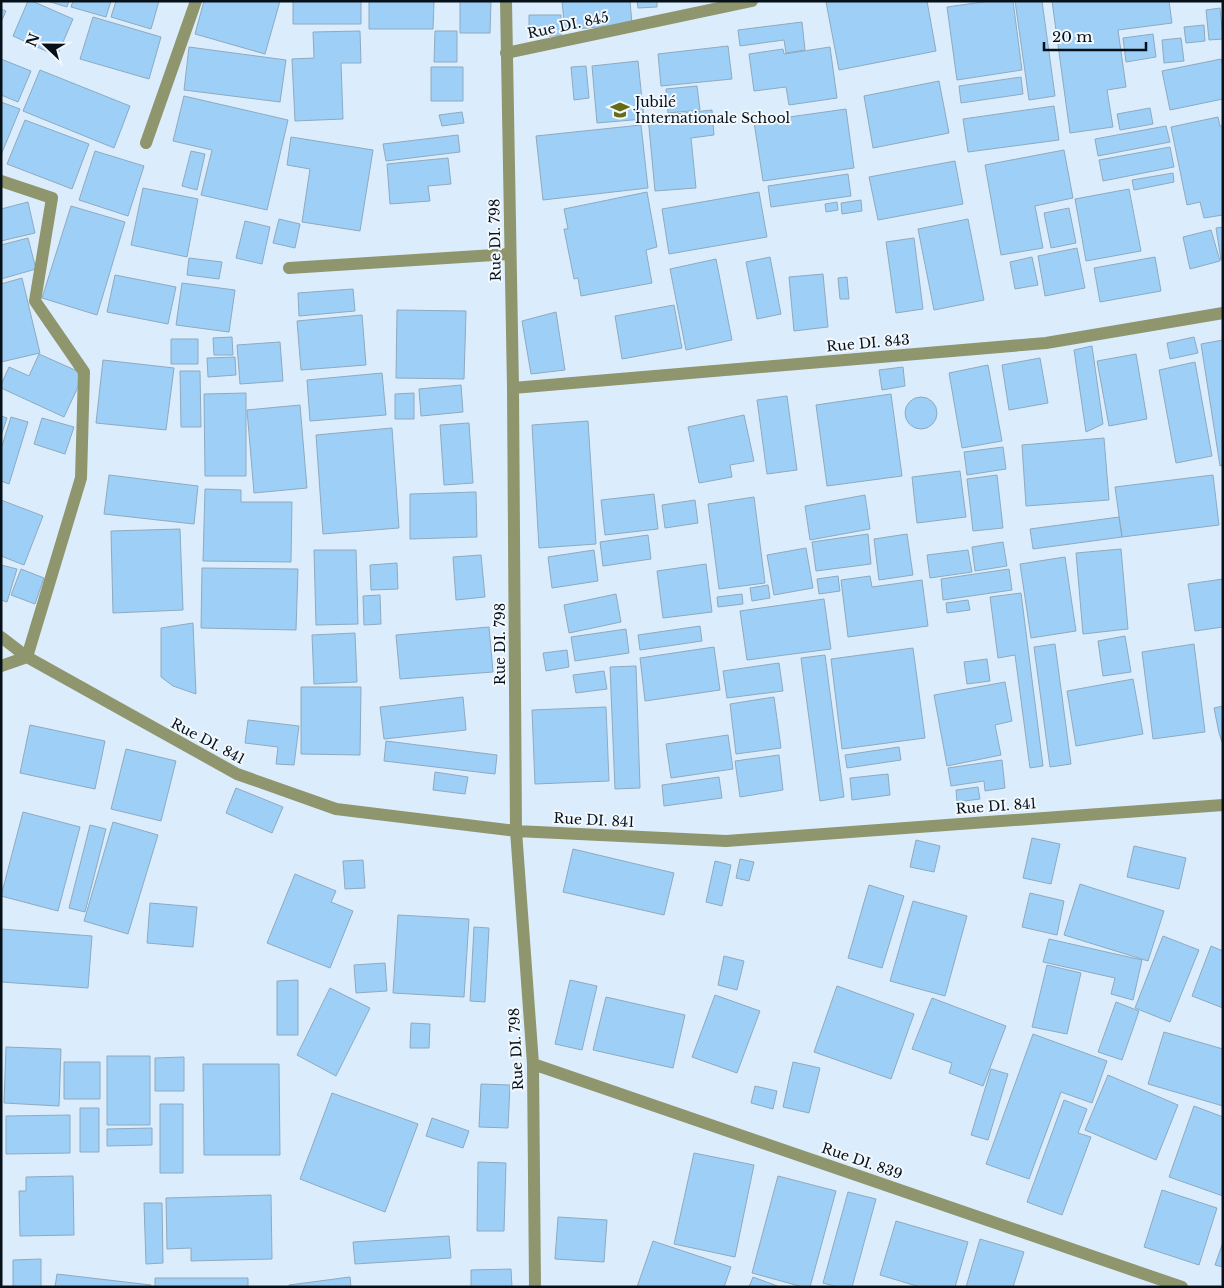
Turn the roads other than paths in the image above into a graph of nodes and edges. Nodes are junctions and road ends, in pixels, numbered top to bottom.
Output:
1 (196, 1) edge
2 (506, 1) edge
3 (752, 1) edge
4 (506, 53) junction
5 (146, 143) dead end
6 (1, 181) edge
7 (510, 254) junction
8 (289, 268) dead end
9 (1223, 313) edge
10 (513, 388) junction
11 (1, 637) edge
12 (27, 657) junction
13 (1, 666) edge
14 (1223, 805) edge
15 (516, 832) junction
16 (533, 1064) junction
17 (534, 1287) edge
18 (1182, 1287) edge

1 - 5 street
2 - 4 street, Rue DI. 798
3 - 4 street, Rue DI. 845
4 - 7 street, Rue DI. 798
6 - 12 street
7 - 8 street
7 - 10 street, Rue DI. 798
9 - 10 street, Rue DI. 843
10 - 15 street, Rue DI. 798
11 - 12 street, Rue DI. 841
12 - 13 street
12 - 15 street, Rue DI. 841
14 - 15 street, Rue DI. 841
15 - 16 street, Rue DI. 798
16 - 17 street, Rue DI. 798
16 - 18 street, Rue DI. 839

